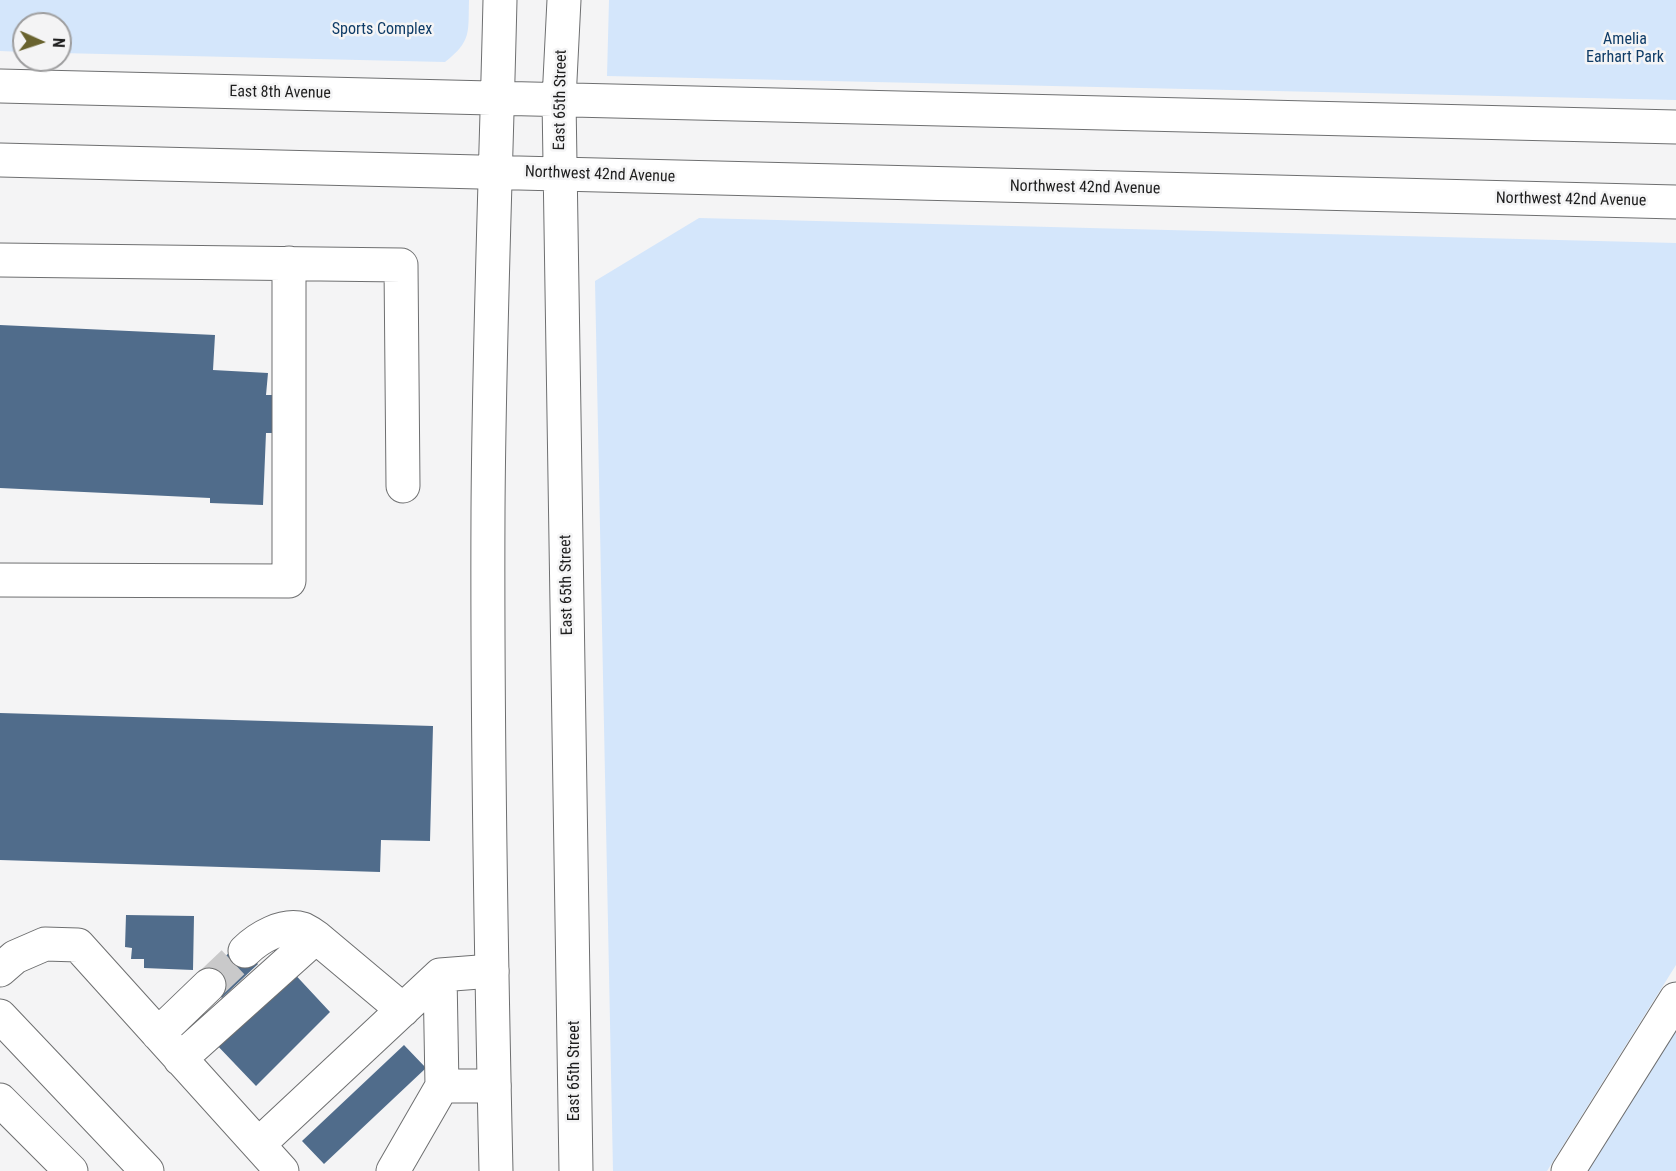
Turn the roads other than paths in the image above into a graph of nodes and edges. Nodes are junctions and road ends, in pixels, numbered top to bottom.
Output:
1 (500, 0) edge
2 (564, 0) edge
3 (0, 86) edge
4 (497, 98) junction
5 (559, 100) junction
6 (1676, 127) edge
7 (0, 160) edge
8 (495, 172) junction
9 (561, 174) junction
10 (1676, 202) edge
11 (0, 260) edge
12 (289, 263) junction
13 (403, 486) dead end
14 (0, 580) edge
15 (316, 937) junction
16 (245, 951) tunnel mouth
17 (0, 970) edge
18 (492, 971) junction
19 (440, 975) junction
20 (210, 985) tunnel mouth
21 (1676, 999) edge
22 (403, 1010) junction
23 (0, 1016) edge
24 (158, 1034) junction
25 (180, 1059) junction
26 (442, 1086) junction
27 (494, 1086) junction
28 (0, 1100) edge
29 (259, 1144) junction
30 (71, 1171) edge
31 (147, 1171) edge
32 (282, 1171) edge
33 (393, 1171) edge
34 (496, 1171) edge
35 (576, 1171) edge
36 (1568, 1171) edge

1 - 4 main road
2 - 5 main road, East 65th Street
3 - 4 main road, East 8th Avenue
4 - 5 main road, East 8th Avenue
4 - 8 main road
5 - 6 main road
5 - 9 main road, East 65th Street
7 - 8 main road
8 - 9 main road, Northwest 42nd Avenue
8 - 18 main road
9 - 10 main road, Northwest 42nd Avenue
9 - 35 main road, East 65th Street
11 - 12 main road
12 - 13 main road
12 - 14 main road
15 - 16 main road
15 - 22 main road
15 - 25 main road
17 - 24 main road
18 - 19 main road
18 - 27 main road
19 - 22 main road
19 - 26 main road
20 - 24 main road
21 - 36 main road
22 - 29 main road
23 - 31 main road
24 - 25 main road
25 - 29 main road
26 - 27 main road
26 - 33 main road
27 - 34 main road
28 - 30 main road
29 - 32 main road

